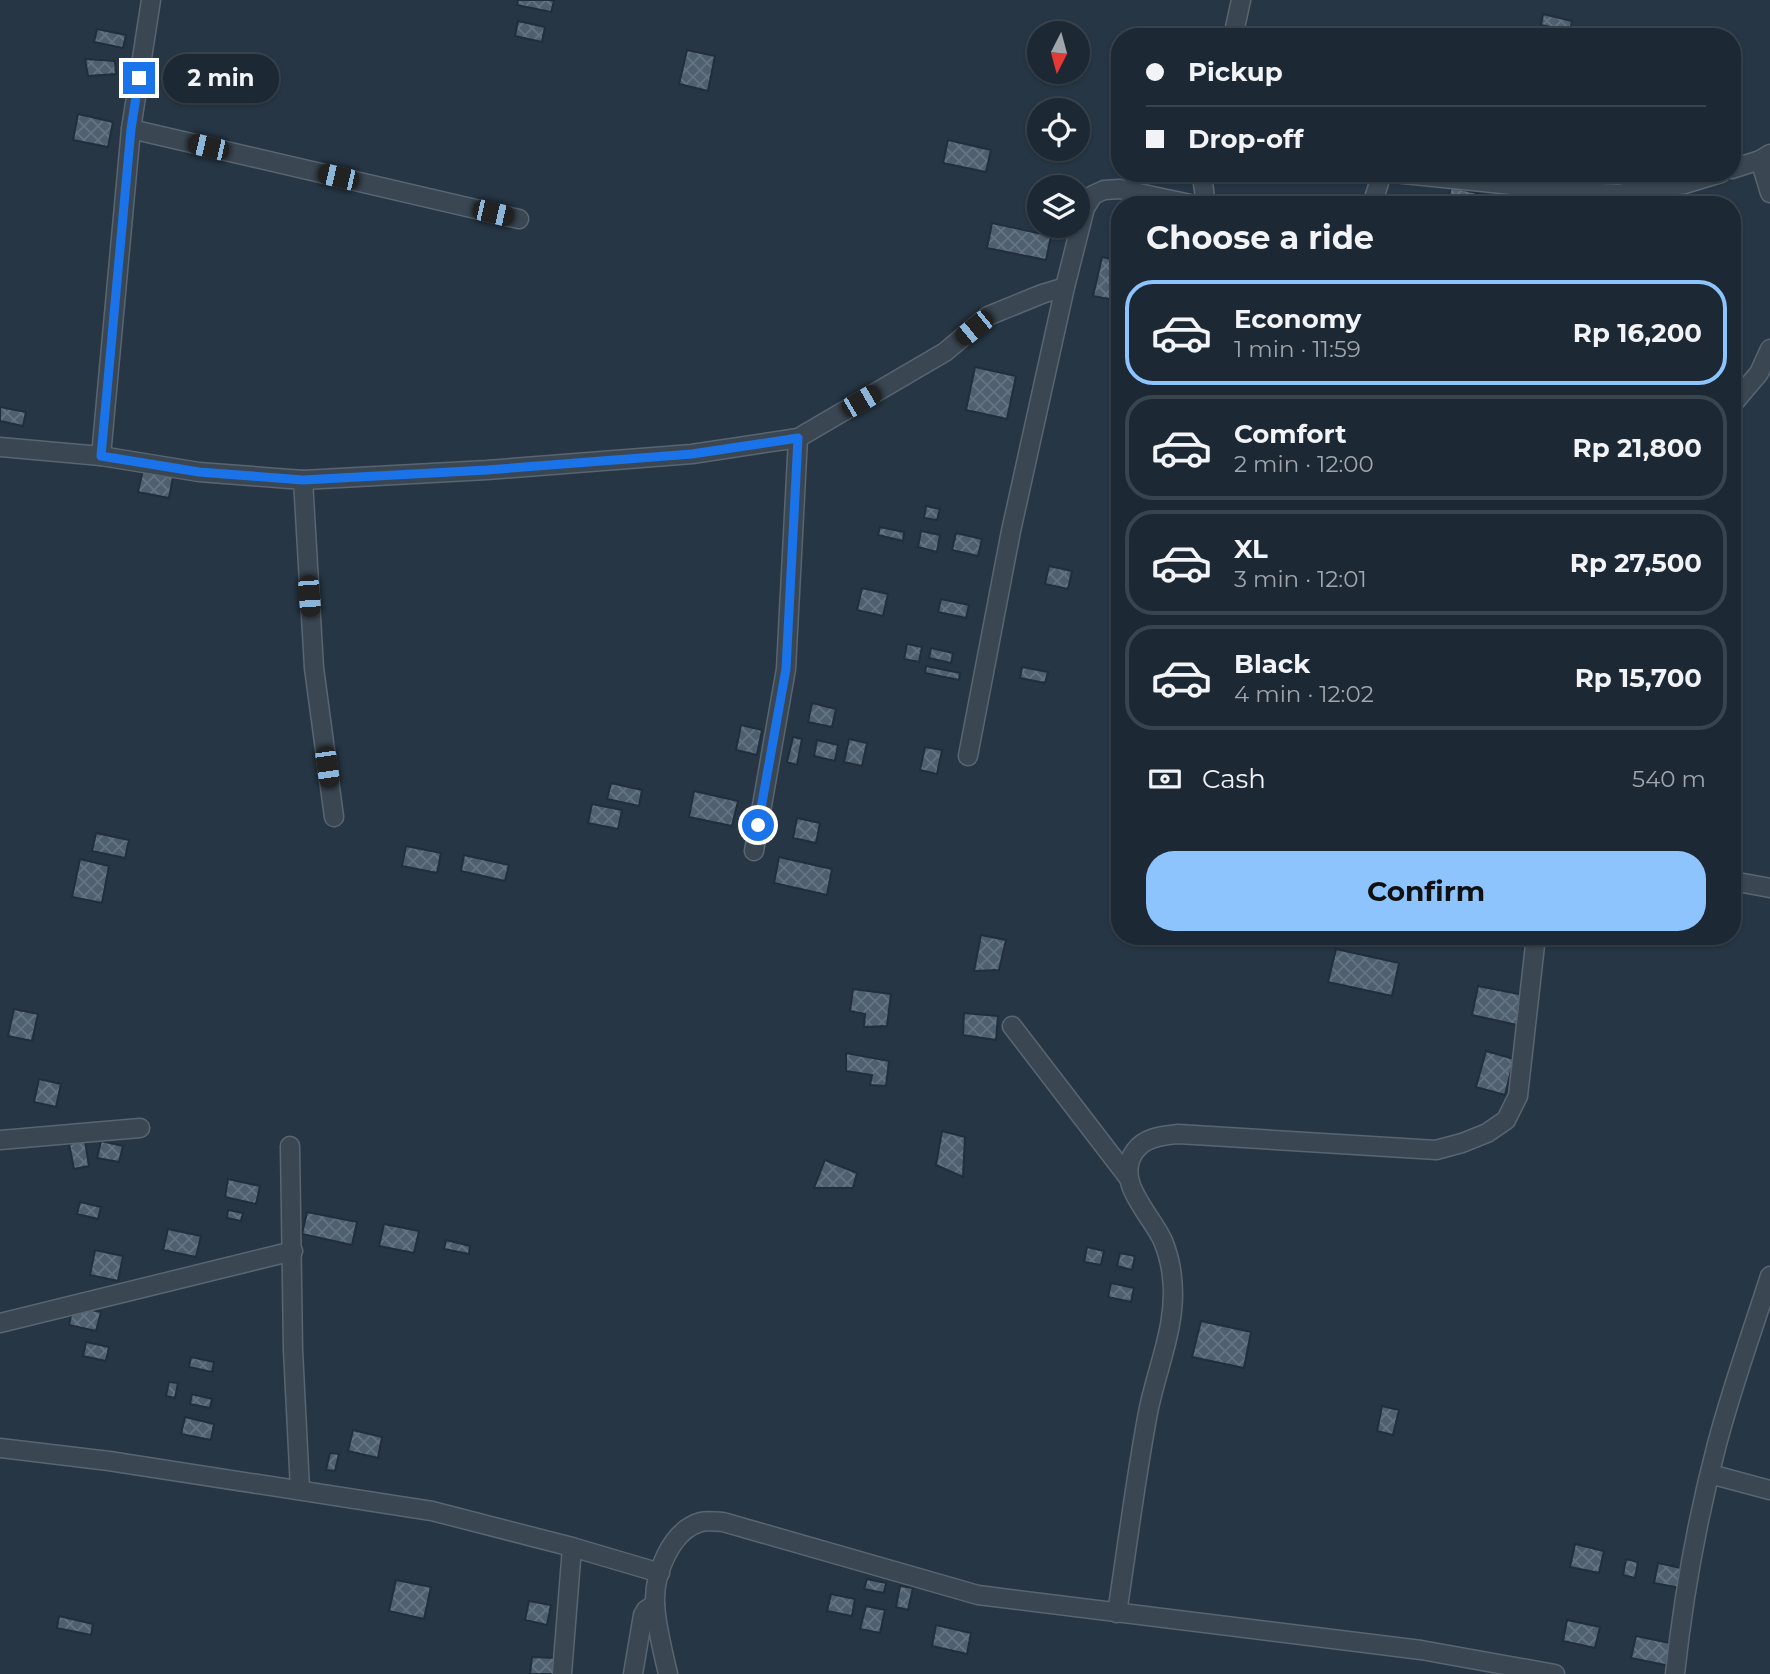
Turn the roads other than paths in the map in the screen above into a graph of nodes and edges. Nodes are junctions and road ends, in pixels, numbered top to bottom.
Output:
1 (151, 0) edge
2 (1241, 0) edge
3 (1235, 28) edge
4 (131, 129) junction
5 (1765, 157) edge
6 (1741, 166) edge
7 (1483, 182) edge
8 (1692, 182) edge
9 (1770, 193) edge
10 (1153, 196) edge
11 (519, 219) dead end
12 (1065, 287) junction
13 (1770, 349) edge
14 (1741, 394) edge
15 (798, 438) junction
16 (0, 447) edge
17 (101, 456) junction
18 (303, 480) junction
19 (968, 756) dead end
20 (334, 817) dead end
21 (754, 851) dead end
22 (1741, 883) edge
23 (1770, 888) edge
24 (1535, 945) edge
25 (1012, 1026) dead end
26 (140, 1128) dead end
27 (0, 1140) edge
28 (290, 1146) dead end
29 (1128, 1177) junction
30 (293, 1251) junction
31 (1770, 1276) edge
32 (0, 1323) edge
33 (0, 1448) edge
34 (1710, 1474) junction
35 (300, 1489) junction
36 (1770, 1490) edge
37 (572, 1547) junction
38 (660, 1573) junction
39 (655, 1604) junction
40 (1117, 1613) junction
41 (562, 1674) edge
42 (633, 1674) edge
43 (668, 1674) edge
44 (1555, 1674) edge
45 (1675, 1674) edge

1 - 4 street
2 - 3 street
4 - 11 street
4 - 17 street
5 - 6 street
5 - 9 street
7 - 8 street
10 - 12 street
12 - 15 street
12 - 19 street
13 - 14 street
15 - 18 street
15 - 21 street
16 - 17 street
17 - 18 street
18 - 20 street
22 - 23 street
24 - 29 street
25 - 29 street
26 - 27 street
28 - 30 street
29 - 40 street
30 - 32 street
30 - 35 street
31 - 34 street
33 - 35 street
34 - 36 street
34 - 45 street
35 - 37 street
37 - 38 street
37 - 41 street
38 - 39 street
38 - 40 street
39 - 42 street
39 - 43 street
40 - 44 street

